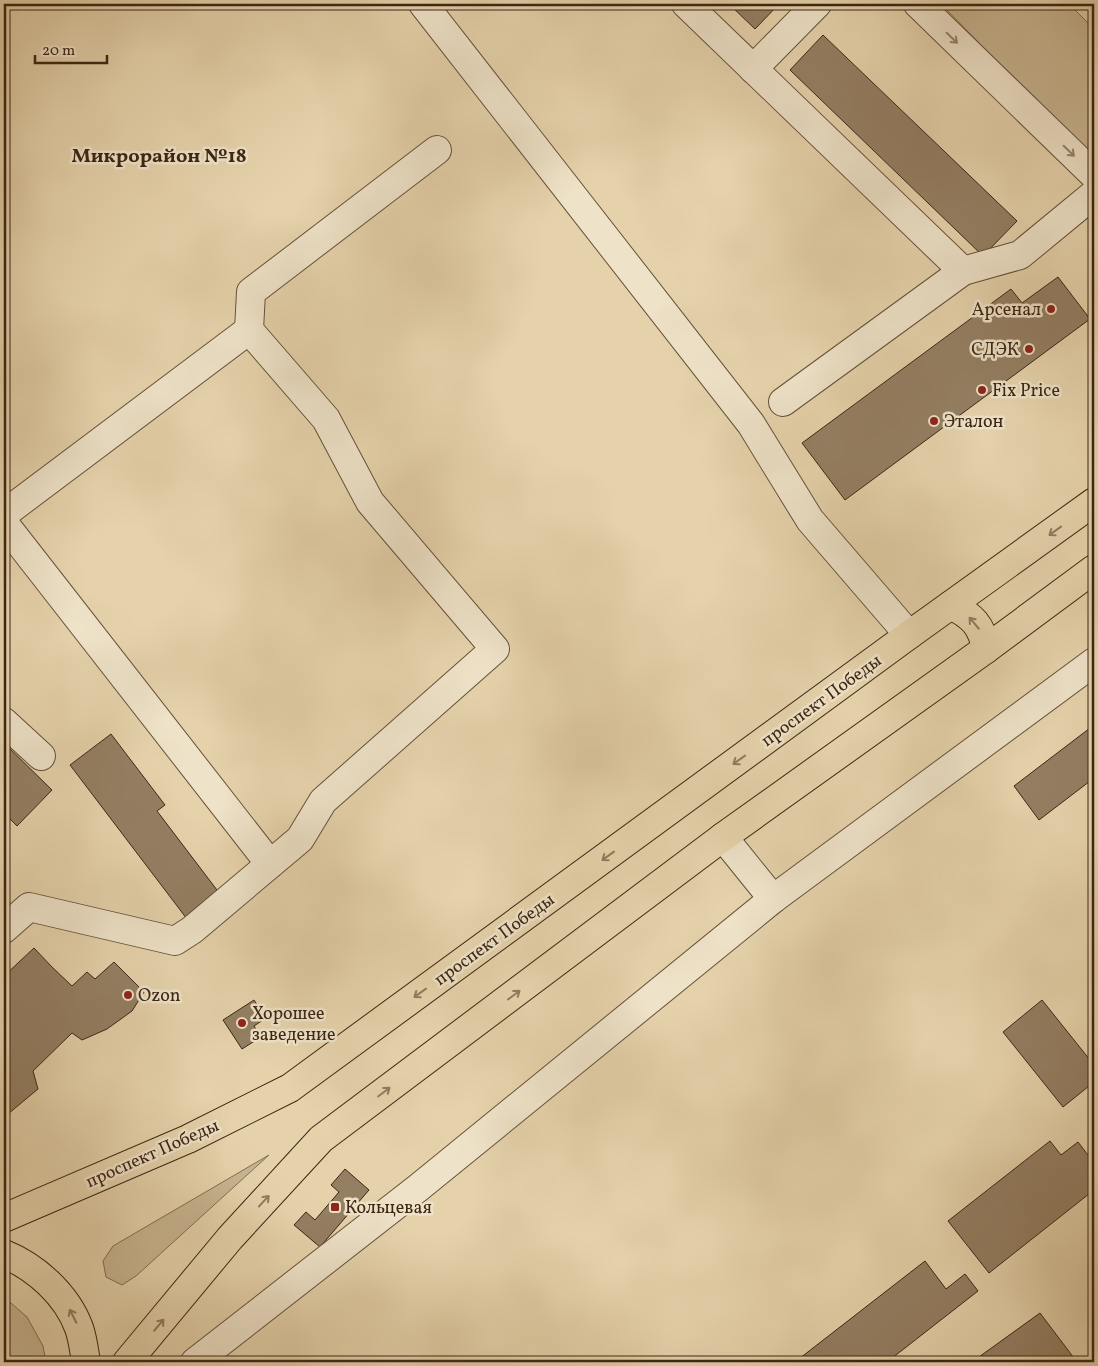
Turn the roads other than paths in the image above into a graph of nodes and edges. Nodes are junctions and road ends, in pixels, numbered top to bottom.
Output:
1 (423, 4) edge
2 (686, 4) edge
3 (817, 4) edge
4 (918, 4) edge
5 (753, 69) junction
6 (437, 150) dead end
7 (1094, 175) edge
8 (1094, 194) edge
9 (962, 271) junction
10 (249, 330) junction
11 (783, 402) dead end
12 (1094, 502) edge
13 (4, 514) edge
14 (4, 523) edge
15 (1094, 569) edge
16 (952, 605) junction
17 (909, 635) junction
18 (986, 649) junction
19 (1094, 662) edge
20 (4, 722) edge
21 (41, 756) dead end
22 (723, 837) junction
23 (270, 864) junction
24 (773, 898) junction
25 (4, 928) edge
26 (4, 1218) edge
27 (4, 1254) edge
28 (86, 1362) edge
29 (127, 1362) edge
30 (195, 1362) edge

1 - 17 street
2 - 5 street
3 - 5 street
4 -> 7 street
5 - 9 street
6 - 10 street
8 - 9 street
9 - 11 street
10 - 13 street
10 - 23 street
12 -> 16 main road, проспект Победы
14 - 23 street
15 - 18 main road
16 - 17 main road, проспект Победы
18 -> 16 main road
17 -> 26 main road, проспект Победы
18 - 22 main road
19 - 24 street
20 - 21 street
22 - 24 street
29 -> 22 main road
23 - 25 street
24 - 30 street
28 -> 27 main road

